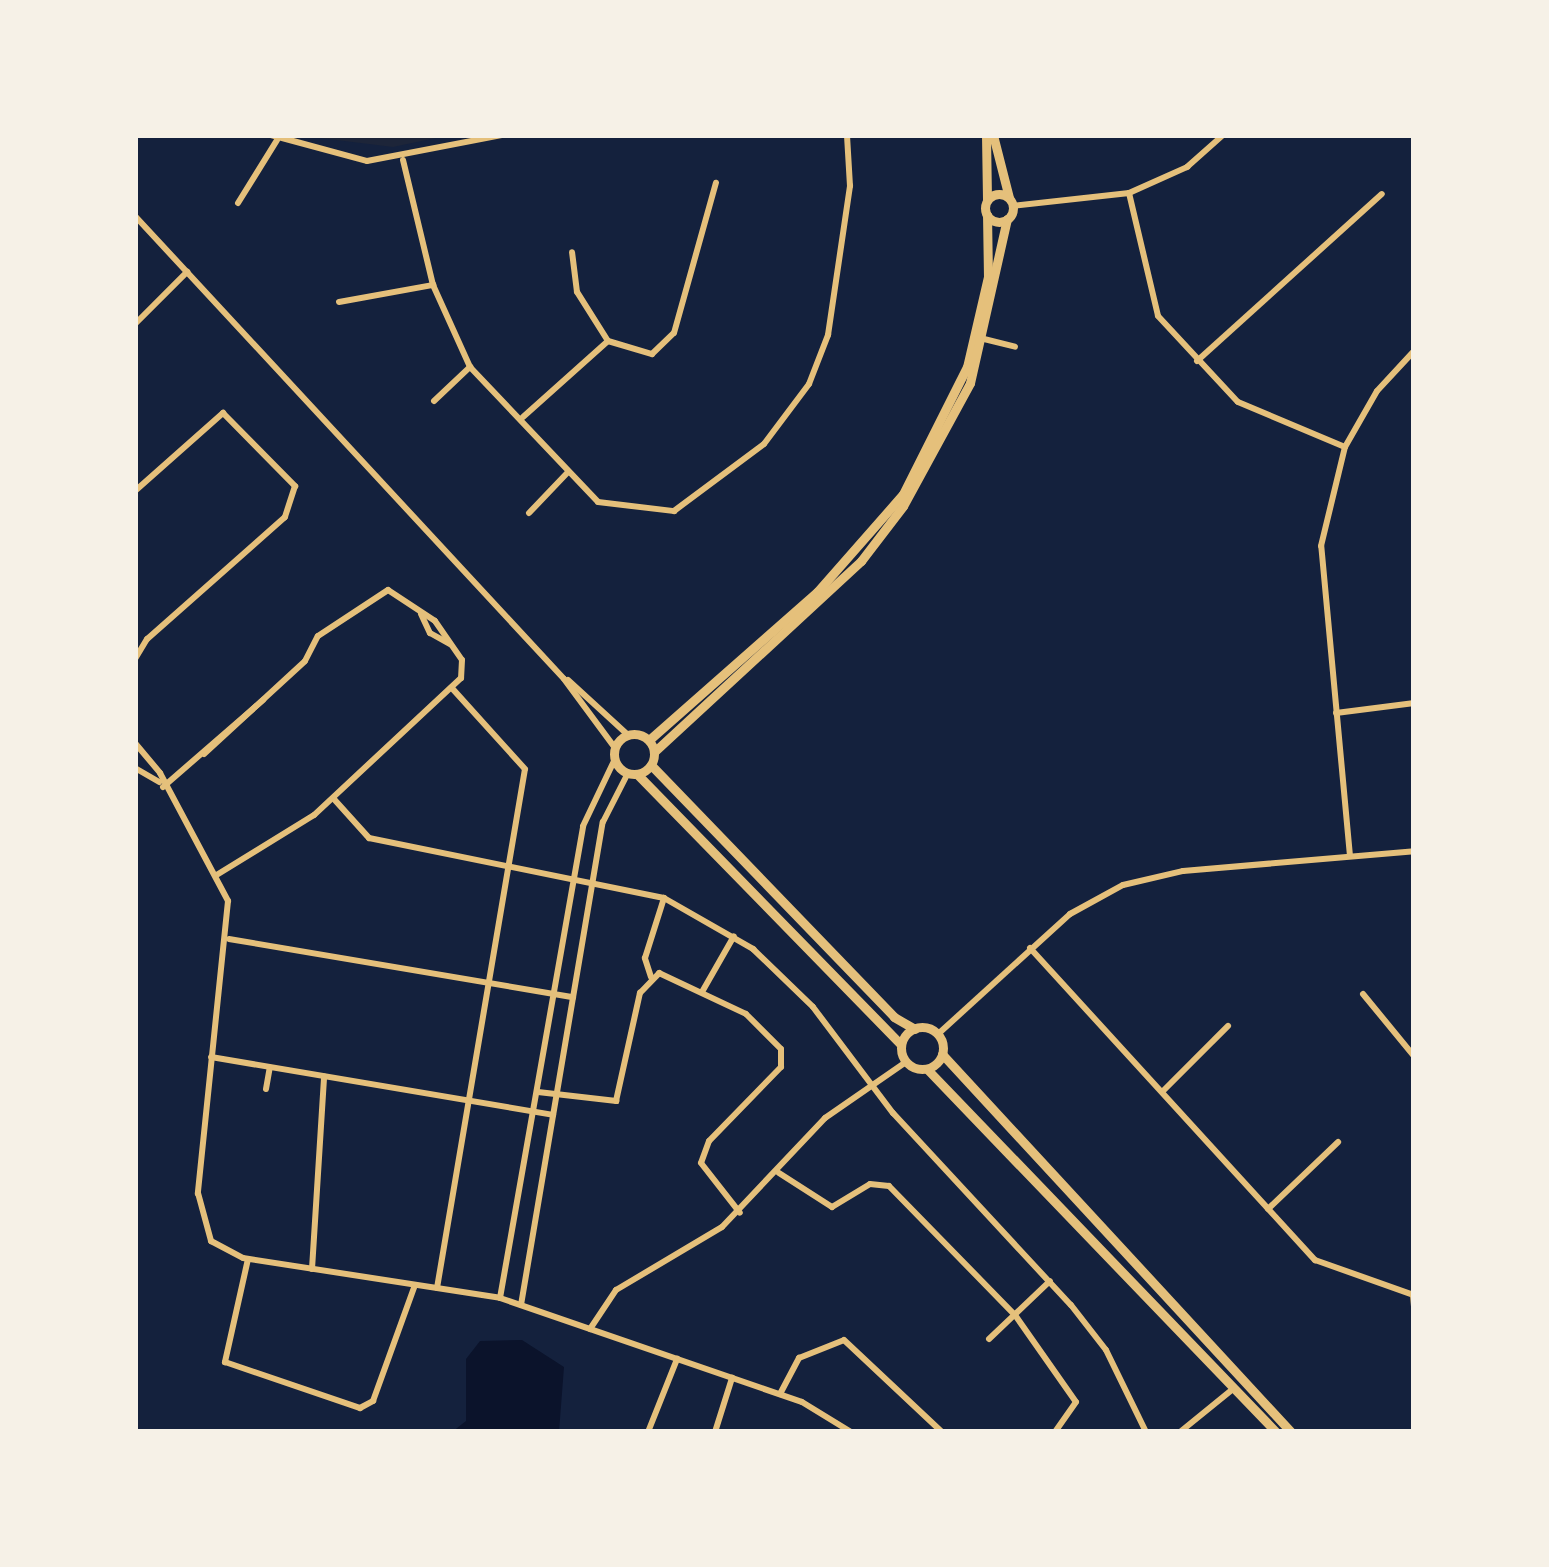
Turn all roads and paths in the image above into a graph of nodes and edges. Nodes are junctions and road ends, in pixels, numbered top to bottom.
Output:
1 (502, 135) edge
2 (847, 135) edge
3 (990, 135) edge
4 (1223, 135) edge
5 (274, 137) edge
6 (403, 160) junction
7 (716, 182) dead end
8 (1129, 193) junction
9 (1382, 194) dead end
10 (987, 200) junction
11 (1011, 202) junction
12 (238, 203) dead end
13 (987, 215) junction
14 (135, 216) edge
15 (1007, 219) junction
16 (572, 252) dead end
17 (187, 272) junction
18 (433, 285) junction
19 (338, 302) dead end
20 (135, 324) edge
21 (979, 338) junction
22 (608, 341) junction
23 (1015, 347) dead end
24 (1414, 351) edge
25 (1197, 361) junction
26 (470, 367) junction
27 (434, 401) dead end
28 (523, 417) junction
29 (1346, 447) junction
30 (568, 472) junction
31 (135, 491) edge
32 (529, 513) dead end
33 (135, 659) edge
34 (564, 679) junction
35 (451, 688) junction
36 (1414, 703) edge
37 (1336, 713) junction
38 (628, 735) junction
39 (649, 740) junction
40 (135, 743) edge
41 (654, 752) junction
42 (615, 753) junction
43 (651, 765) junction
44 (135, 768) edge
45 (632, 774) junction
46 (161, 785) junction
47 (333, 798) junction
48 (1414, 850) edge
49 (1350, 856) junction
50 (508, 862) junction
51 (218, 874) junction
52 (573, 874) junction
53 (593, 879) junction
54 (664, 898) junction
55 (734, 935) junction
56 (229, 939) junction
57 (1030, 947) junction
58 (651, 977) junction
59 (487, 983) junction
60 (702, 992) junction
61 (554, 994) junction
62 (1363, 994) dead end
63 (574, 997) junction
64 (1228, 1026) dead end
65 (915, 1029) junction
66 (938, 1035) junction
67 (901, 1045) junction
68 (942, 1054) junction
69 (1414, 1056) edge
70 (211, 1058) junction
71 (906, 1062) junction
72 (270, 1067) junction
73 (927, 1069) junction
74 (323, 1076) junction
75 (870, 1085) junction
76 (266, 1089) dead end
77 (1163, 1091) junction
78 (538, 1092) junction
79 (557, 1096) junction
80 (467, 1101) junction
81 (534, 1112) junction
82 (553, 1115) junction
83 (1338, 1142) dead end
84 (779, 1173) junction
85 (1268, 1209) junction
86 (740, 1213) junction
87 (248, 1259) junction
88 (312, 1269) junction
89 (1050, 1281) junction
90 (415, 1285) junction
91 (437, 1288) junction
92 (1413, 1295) edge
93 (500, 1298) junction
94 (521, 1306) junction
95 (1414, 1307) edge
96 (1015, 1315) junction
97 (590, 1329) junction
98 (989, 1339) dead end
99 (677, 1359) junction
100 (732, 1378) junction
101 (1239, 1383) junction
102 (780, 1394) junction
103 (648, 1432) edge
104 (715, 1432) edge
105 (851, 1432) edge
106 (942, 1432) edge
107 (1055, 1432) edge
108 (1146, 1432) edge
109 (1180, 1432) edge
110 (1276, 1432) edge
111 (1291, 1432) edge

1 - 6 street
2 - 30 street
3 - 10 main road
3 - 11 main road
4 - 8 street
5 - 6 street
5 - 12 street
6 - 18 street
7 - 22 street
8 - 11 street
8 - 25 street
9 - 25 street
10 - 11 main road
10 - 13 main road
11 - 15 main road
13 - 15 main road
13 - 21 main road
14 - 17 street
15 - 21 main road
16 - 22 street
17 - 20 street
17 - 34 street
18 - 19 street
18 - 26 street
21 - 23 street
21 - 39 main road
21 - 41 main road
22 - 28 street
24 - 29 street
25 - 29 street
26 - 27 street
26 - 28 street
28 - 30 street
29 - 37 street
30 - 32 street
31 - 33 street
34 - 38 street
34 - 42 street
35 - 46 street
35 - 47 street
35 - 50 street
36 - 37 street
37 - 49 street
38 - 39 main road
38 - 42 main road
39 - 41 main road
40 - 46 street
41 - 43 main road
42 - 45 main road
42 - 52 street
43 - 45 main road
43 - 65 main road
44 - 46 street
45 - 53 street
45 - 67 main road
46 - 51 street
47 - 50 street
47 - 51 street
48 - 49 street
49 - 57 street
50 - 52 street
50 - 59 street
51 - 56 street
52 - 53 street
52 - 61 street
53 - 54 street
53 - 63 street
54 - 55 street
54 - 58 street
55 - 60 street
55 - 75 street
56 - 59 street
56 - 70 street
57 - 66 street
57 - 77 street
58 - 60 street
58 - 79 street
59 - 61 street
59 - 80 street
60 - 86 street
61 - 63 street
61 - 78 street
62 - 69 street
63 - 79 street
64 - 77 street
65 - 66 main road
65 - 67 main road
66 - 68 main road
67 - 71 main road
68 - 73 main road
68 - 101 main road
70 - 72 street
70 - 87 street
71 - 73 main road
71 - 75 street
72 - 74 street
72 - 76 street
73 - 101 main road
74 - 80 street
74 - 88 street
75 - 84 street
75 - 89 street
77 - 85 street
78 - 79 street
78 - 81 street
79 - 82 street
80 - 81 street
80 - 91 street
81 - 82 street
81 - 93 street
82 - 94 street
83 - 85 street
84 - 86 street
84 - 96 street
85 - 92 street
86 - 97 street
87 - 88 street
87 - 90 street
88 - 90 street
89 - 96 street
89 - 108 street
90 - 91 street
91 - 93 street
92 - 95 street
93 - 94 street
94 - 97 street
96 - 98 street
96 - 107 street
97 - 99 street
99 - 100 street
99 - 103 street
100 - 102 street
100 - 104 street
101 - 109 street
101 - 110 main road
101 - 111 main road
102 - 105 street
102 - 106 street

